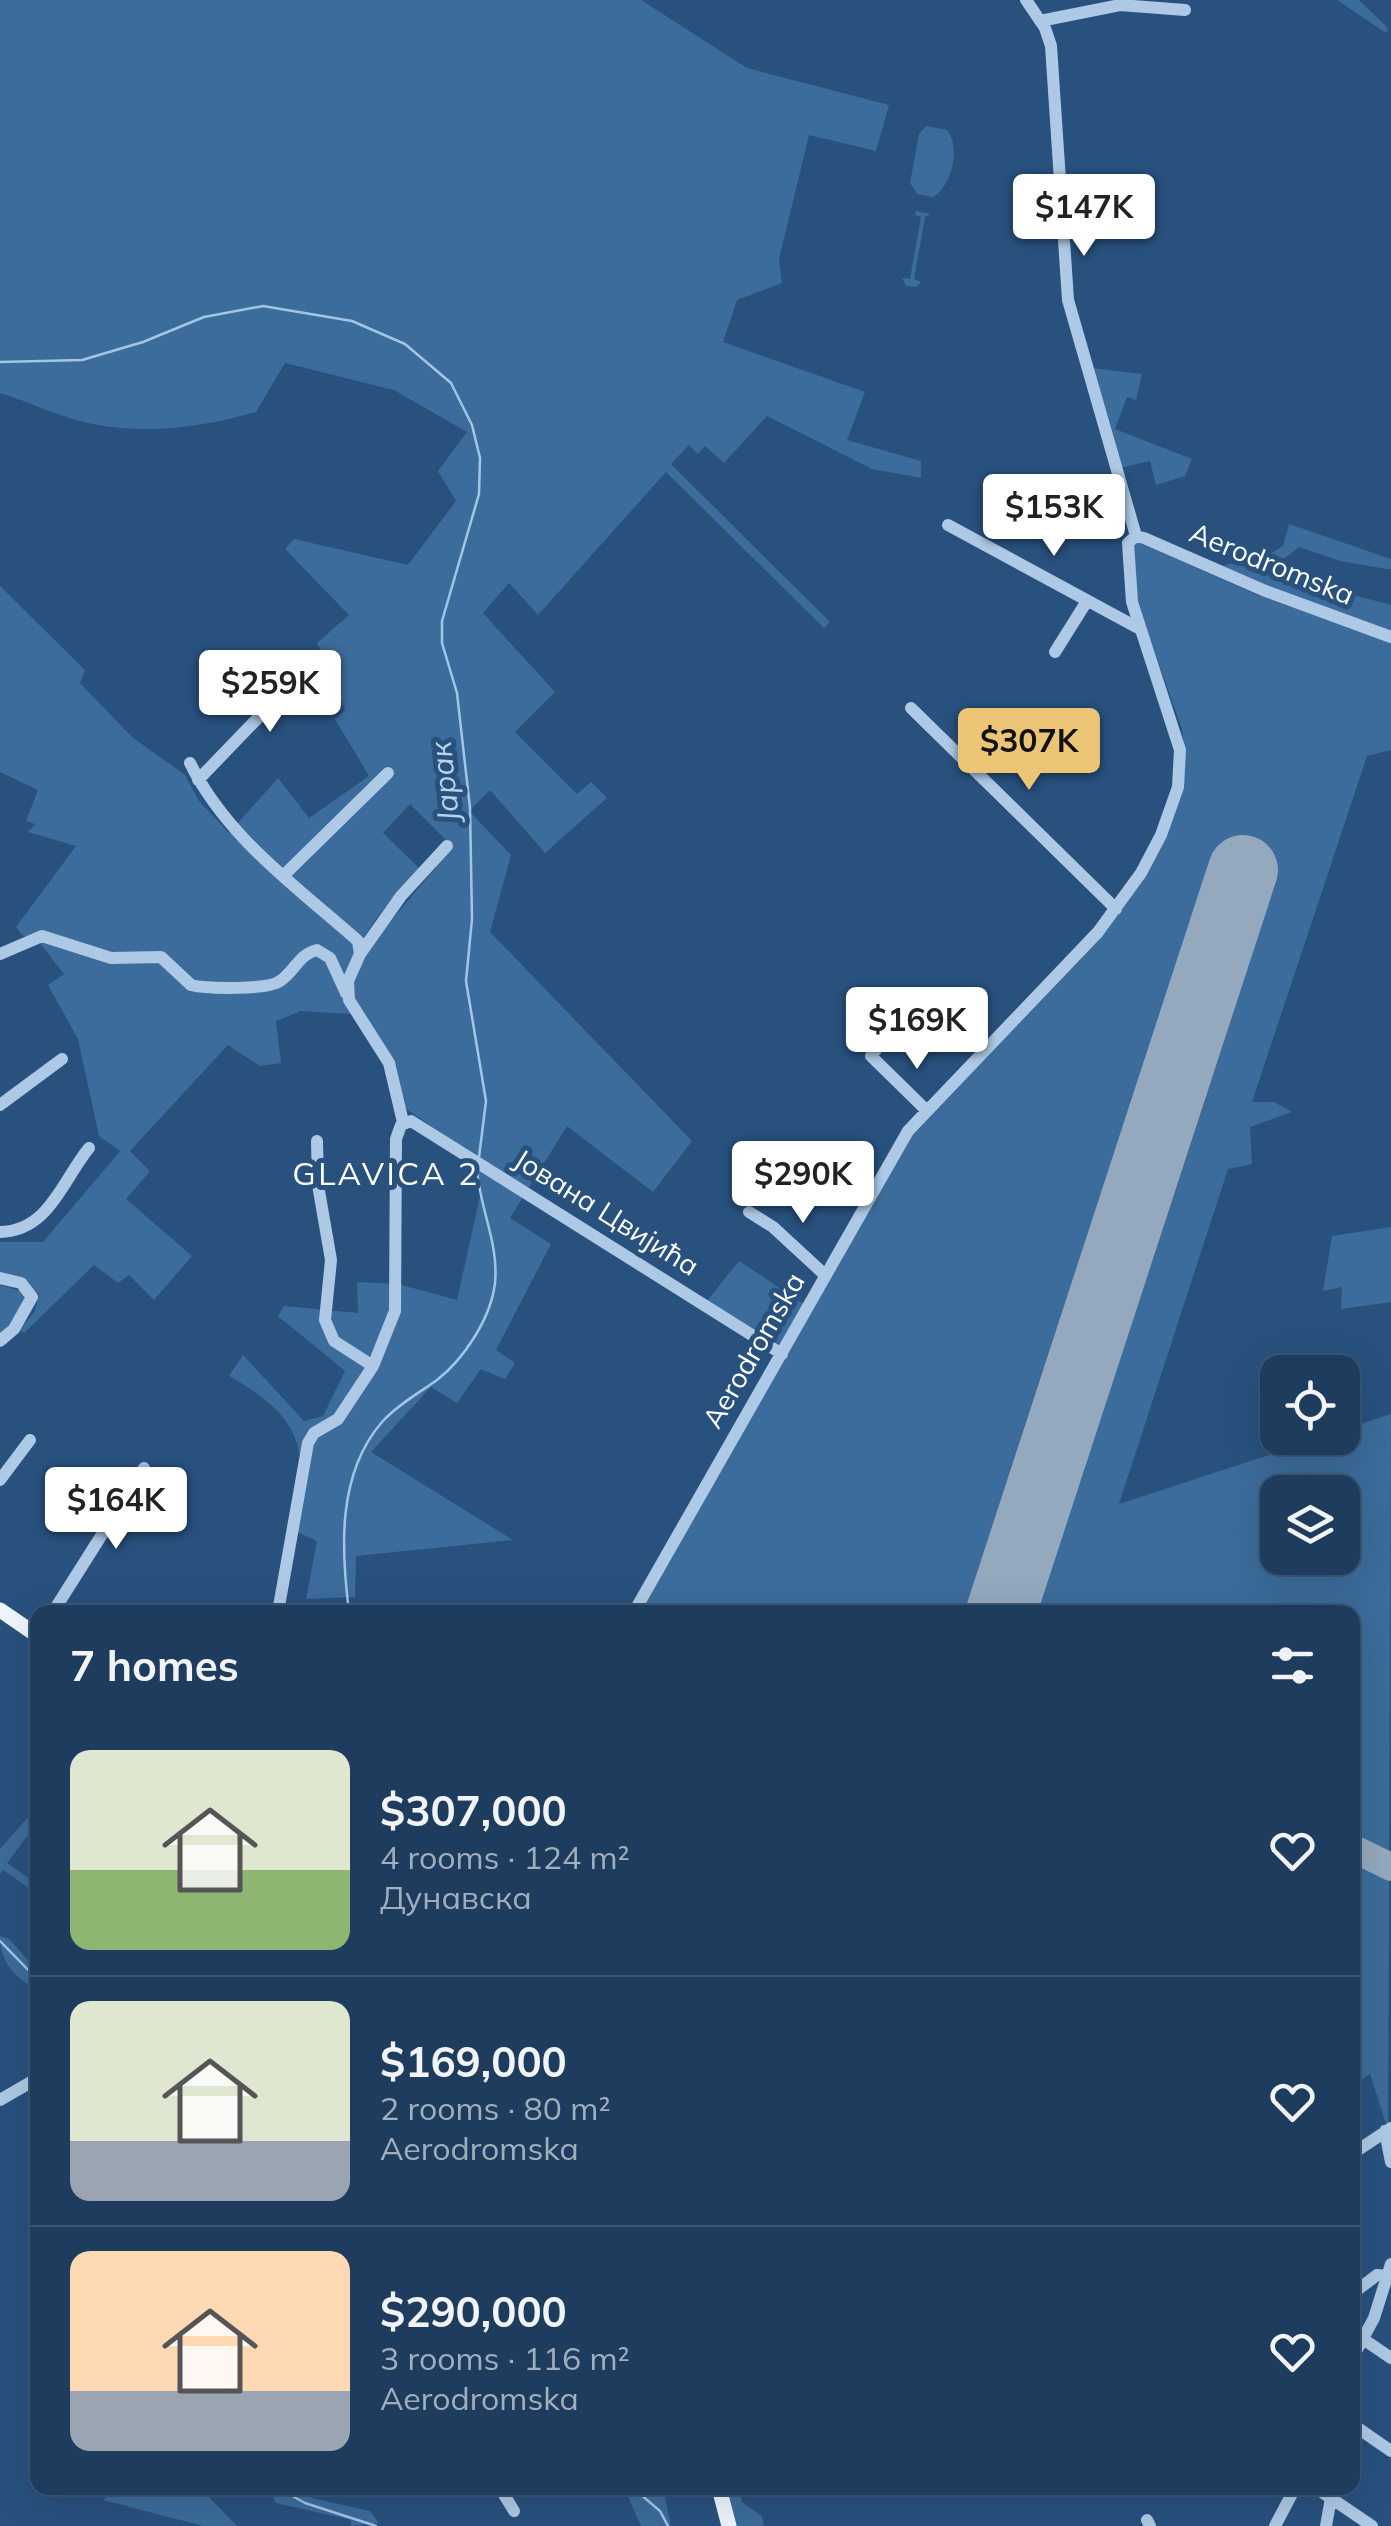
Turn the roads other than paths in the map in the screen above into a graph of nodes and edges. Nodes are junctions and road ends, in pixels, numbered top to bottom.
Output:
1 (1026, 0) edge
2 (1185, 10) dead end
3 (1040, 21) junction
4 (948, 525) dead end
5 (1136, 536) junction
6 (1087, 601) junction
7 (1140, 629) junction
8 (1391, 637) edge
9 (1055, 652) dead end
10 (312, 662) dead end
11 (911, 708) dead end
12 (190, 763) dead end
13 (388, 773) dead end
14 (198, 780) junction
15 (447, 846) dead end
16 (284, 876) junction
17 (1116, 910) junction
18 (0, 954) edge
19 (360, 954) junction
20 (349, 1000) junction
21 (888, 1034) dead end
22 (62, 1058) dead end
23 (0, 1105) edge
24 (925, 1109) junction
25 (404, 1122) junction
26 (317, 1141) dead end
27 (89, 1148) dead end
28 (749, 1212) dead end
29 (0, 1232) edge
30 (826, 1275) junction
31 (0, 1278) edge
32 (0, 1341) edge
33 (782, 1354) junction
34 (373, 1366) junction
35 (30, 1440) dead end
36 (144, 1468) dead end
37 (0, 1480) edge
38 (57, 1605) edge
39 (279, 1605) edge
40 (638, 1605) edge
41 (0, 1610) edge
42 (30, 1629) edge
43 (30, 2083) edge
44 (0, 2100) edge
45 (1388, 2130) edge
46 (1360, 2149) edge
47 (1391, 2162) edge
48 (1390, 2271) edge
49 (1360, 2287) edge
50 (1363, 2339) junction
51 (1360, 2344) edge
52 (1391, 2358) edge
53 (1360, 2430) edge
54 (1391, 2451) edge
55 (504, 2495) edge
56 (722, 2495) edge
57 (1290, 2495) edge
58 (1326, 2495) edge
59 (1331, 2498) junction
60 (514, 2511) dead end
61 (730, 2526) edge
62 (1275, 2526) edge
63 (1326, 2526) edge
64 (1372, 2526) edge

1 - 3 street
2 - 3 street
3 - 5 street
4 - 6 street
5 - 7 street, Aerodromska
5 - 8 street, Aerodromska
6 - 7 street
6 - 9 street
7 - 17 street, Aerodromska
10 - 14 street
11 - 17 street
12 - 14 street
13 - 16 street
14 - 16 street
15 - 19 street
16 - 19 street
17 - 24 street, Aerodromska
18 - 20 street
19 - 20 street
20 - 25 street
21 - 24 street
22 - 23 street
24 - 30 street, Aerodromska
25 - 33 street, Јована Цвијића
25 - 34 street
26 - 34 street
27 - 29 street
28 - 30 street
30 - 33 street, Aerodromska
31 - 32 street
33 - 40 street, Aerodromska
34 - 39 street
35 - 37 street
36 - 38 street
41 - 42 main road
43 - 44 street
45 - 46 street
45 - 47 street
48 - 49 street
48 - 50 street
50 - 51 street
50 - 52 street
53 - 54 street
55 - 60 street
56 - 61 main road
57 - 62 street
58 - 59 street
59 - 63 street
59 - 64 street

